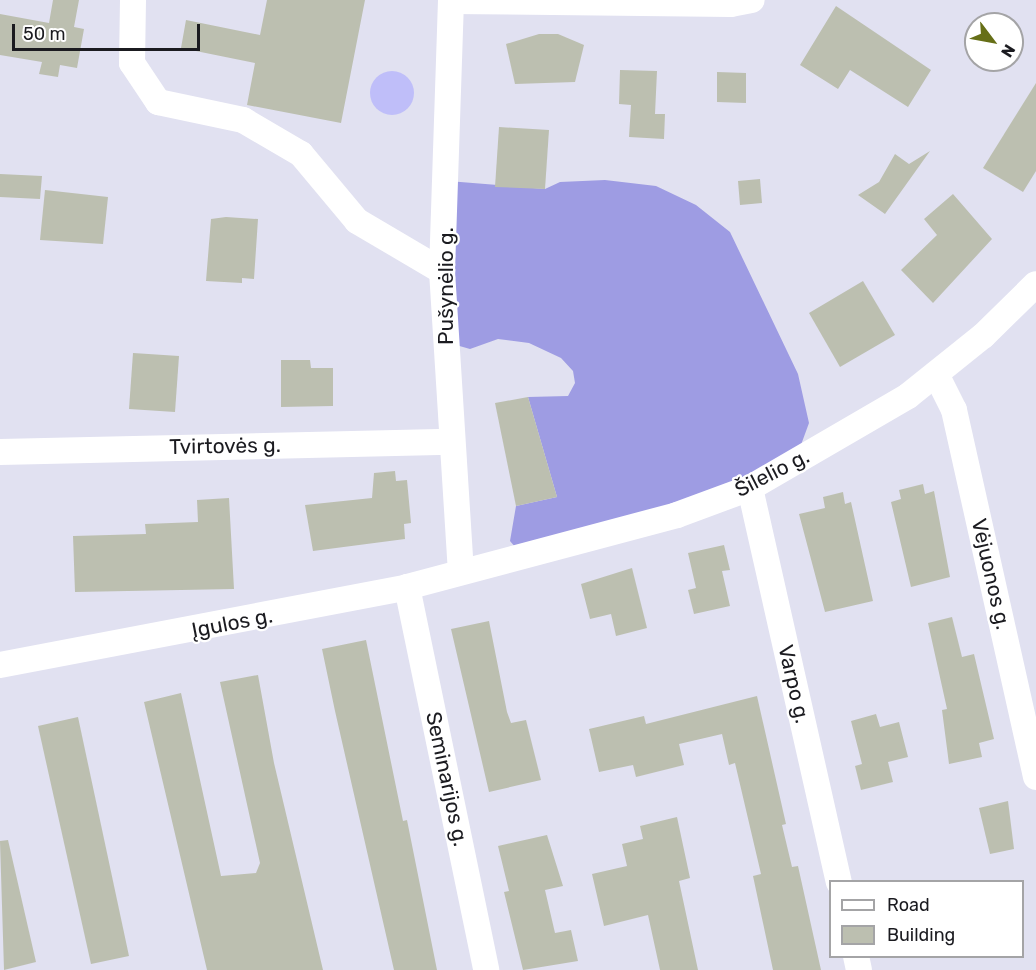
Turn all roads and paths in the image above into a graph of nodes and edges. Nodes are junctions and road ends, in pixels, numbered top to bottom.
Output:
1 (133, 0) edge
2 (451, 0) edge
3 (752, 0) edge
4 (442, 271) junction
5 (1036, 284) edge
6 (936, 374) junction
7 (450, 442) junction
8 (0, 452) edge
9 (750, 488) junction
10 (461, 571) junction
11 (407, 587) junction
12 (0, 665) edge
13 (1036, 777) edge
14 (839, 880) edge
15 (486, 970) edge

1 - 4 street
2 - 3 street
2 - 4 street, Pušynėlio g.
4 - 7 street, Pušynėlio g.
5 - 6 street, Šilelio g.
6 - 9 street, Šilelio g.
6 - 13 street, Vėjuonos g.
7 - 8 street, Tvirtovės g.
7 - 10 street, Pušynėlio g.
9 - 10 street, Šilelio g.
9 - 14 street, Varpo g.
10 - 11 street, Įgulos g.
11 - 12 street, Įgulos g.
11 - 15 street, Seminarijos g.

